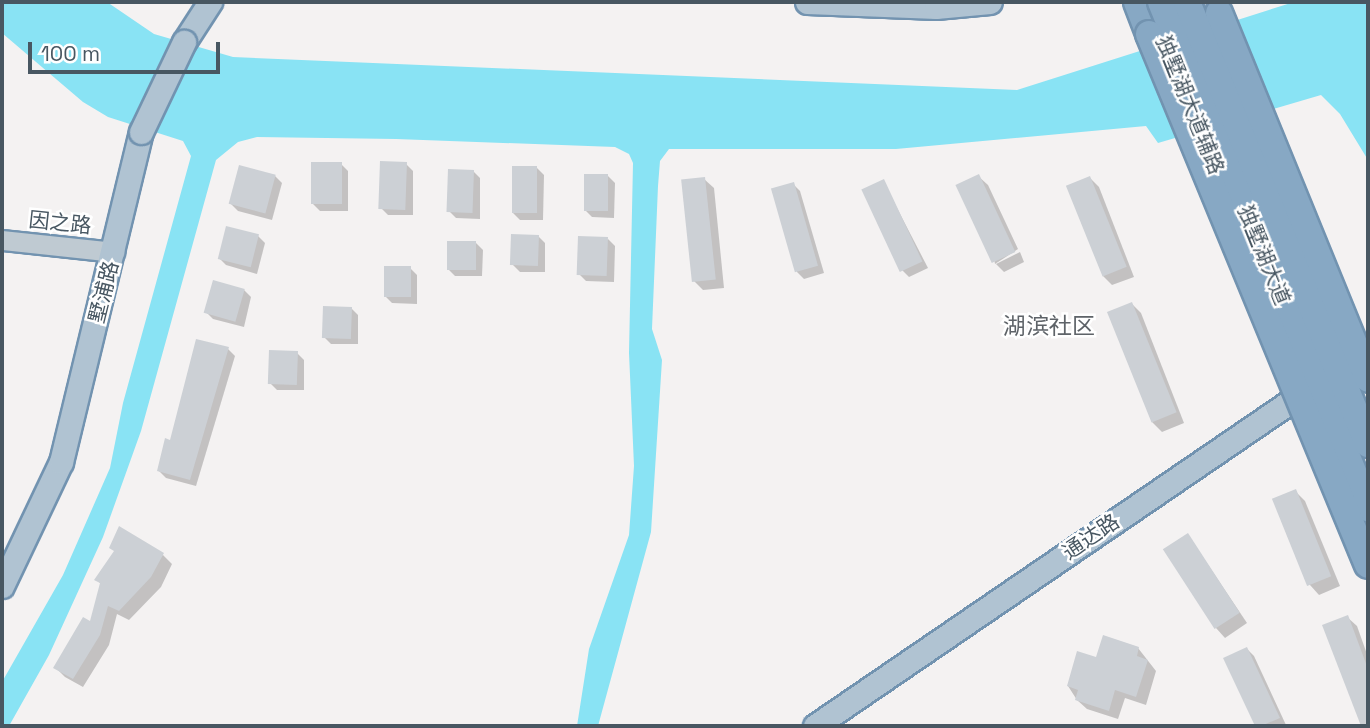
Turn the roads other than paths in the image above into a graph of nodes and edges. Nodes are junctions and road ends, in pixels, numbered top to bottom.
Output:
1 (210, 2) edge
2 (807, 2) edge
3 (990, 2) edge
4 (1137, 2) edge
5 (1147, 2) edge
6 (1161, 2) edge
7 (1207, 7) edge
8 (1156, 35) junction
9 (2, 240) edge
10 (114, 252) junction
11 (1362, 366) edge
12 (1308, 396) junction
13 (1368, 444) edge
14 (1368, 508) edge
15 (1368, 565) edge
16 (2, 586) edge
17 (815, 726) edge
18 (839, 726) edge

1 - 10 main road, 墅浦路, bridge
2 - 3 main road
4 - 8 highway
5 - 8 main road, 独墅湖大道辅路
6 - 14 highway, 独墅湖大道, bridge
7 - 11 highway, bridge
7 - 11 main road
7 - 13 highway, 独墅湖大道, bridge
8 - 12 main road, 独墅湖大道辅路
8 - 15 highway, bridge
9 - 10 street, 因之路
10 - 16 main road, 墅浦路
11 - 12 main road, 通达路
12 - 17 main road, 通达路
12 - 18 main road, 通达路

